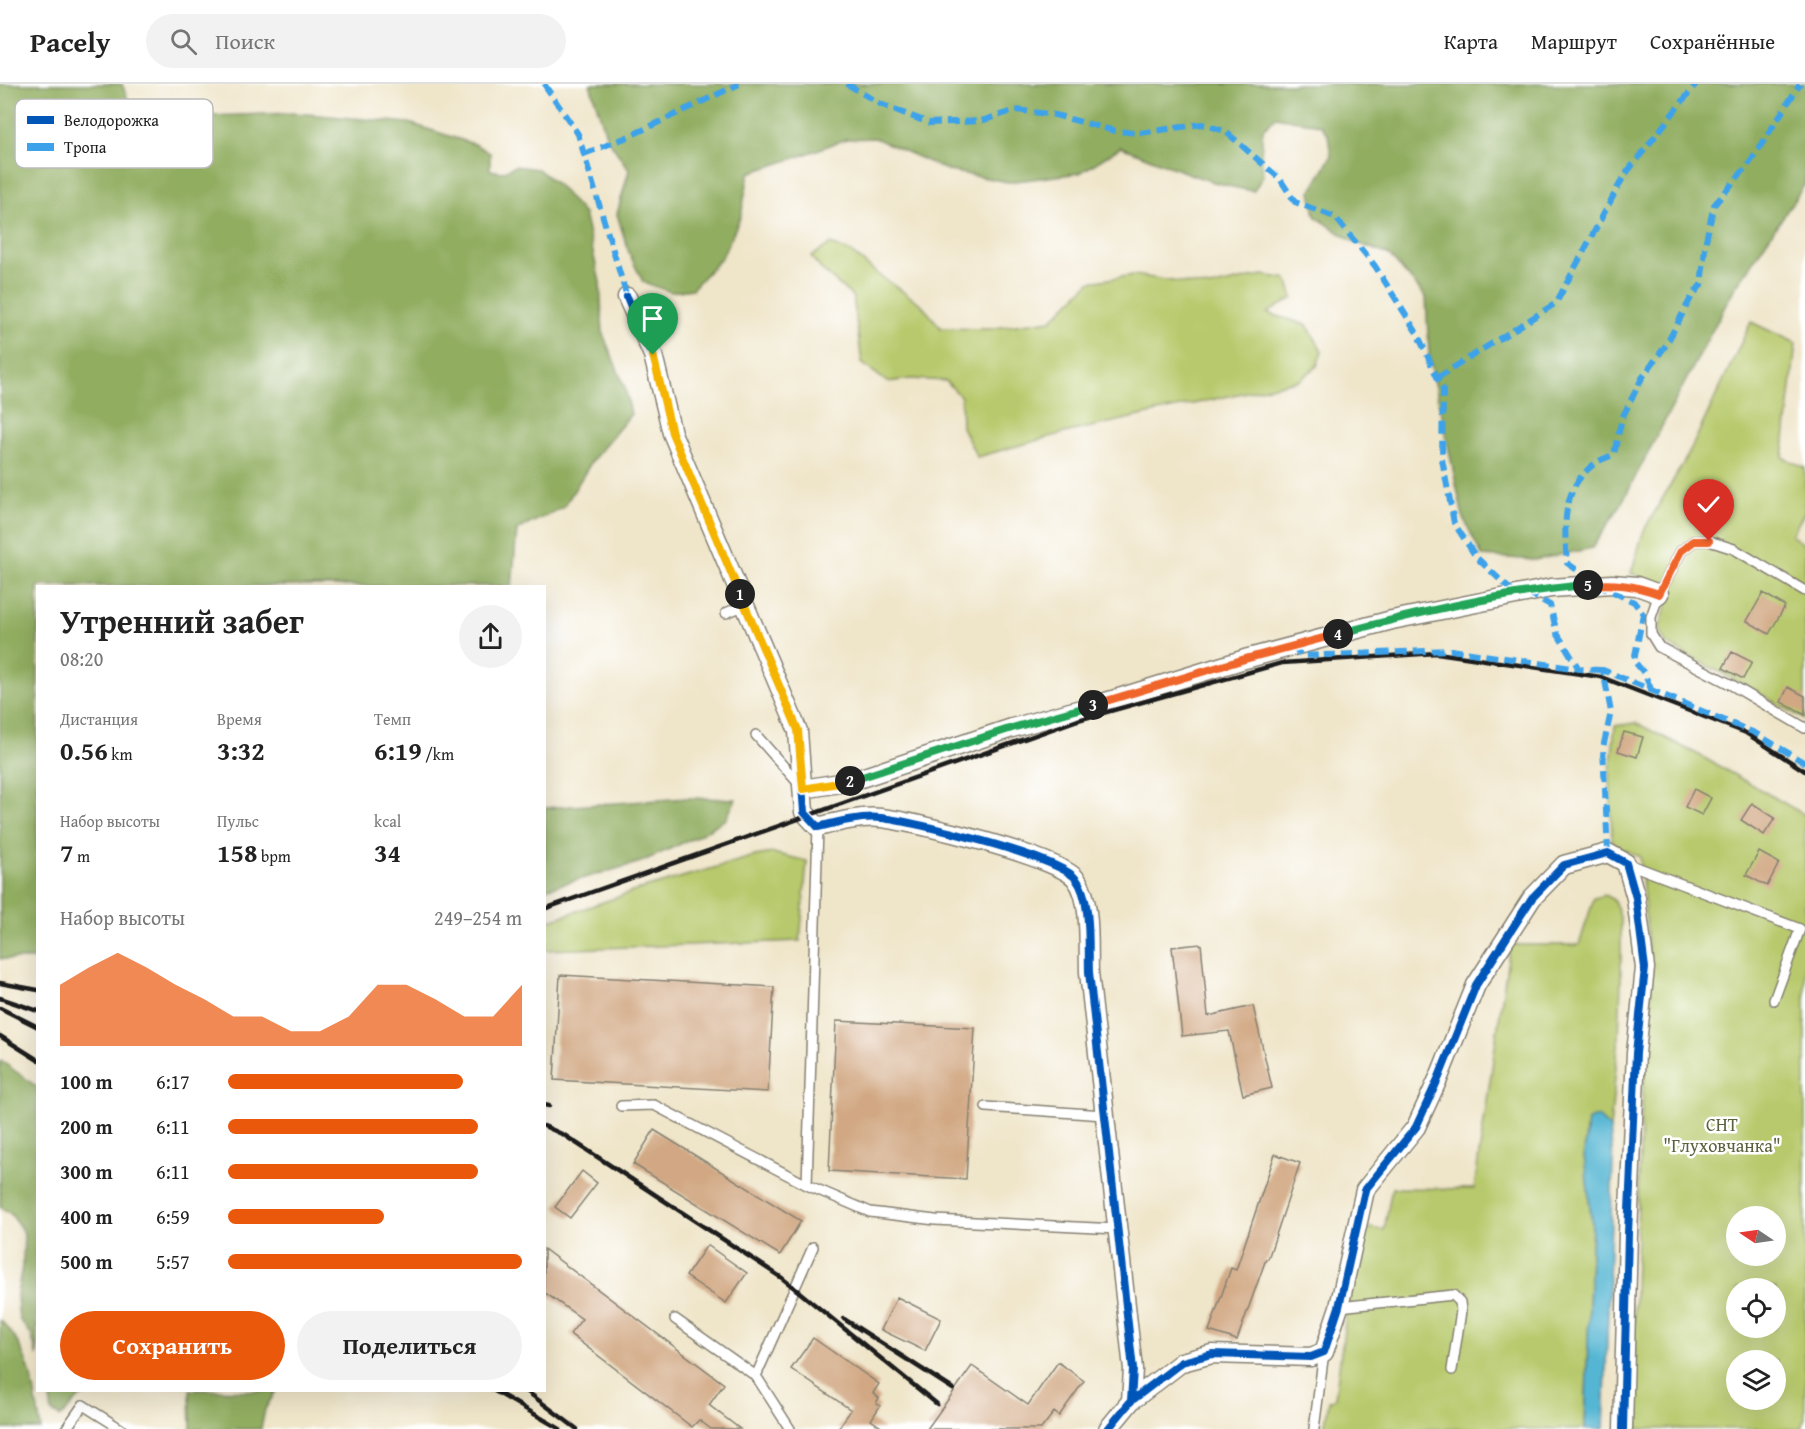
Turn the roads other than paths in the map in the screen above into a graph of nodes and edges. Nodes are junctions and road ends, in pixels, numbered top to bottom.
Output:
1 (627, 297) dead end
2 (1805, 591) edge
3 (1659, 594) junction
4 (745, 605) junction
5 (726, 613) dead end
6 (1805, 728) edge
7 (756, 735) dead end
8 (803, 789) junction
9 (818, 827) junction
10 (1626, 862) junction
11 (1803, 930) edge
12 (1774, 1000) dead end
13 (621, 1106) dead end
14 (986, 1107) dead end
15 (1104, 1115) junction
16 (807, 1185) junction
17 (1117, 1229) junction
18 (813, 1247) dead end
19 (1339, 1307) junction
20 (675, 1319) dead end
21 (1324, 1352) junction
22 (1452, 1370) dead end
23 (756, 1376) junction
24 (1131, 1401) junction
25 (66, 1429) edge
26 (121, 1429) edge
27 (790, 1429) edge
28 (1108, 1429) edge
29 (1314, 1429) edge
30 (1623, 1429) edge

1 - 4 street
2 - 3 lane
3 - 6 lane
3 - 8 street
4 - 5 lane
4 - 8 street
7 - 8 lane
8 - 9 street
9 - 15 street
9 - 16 lane
10 - 11 lane
10 - 19 street
10 - 30 street
11 - 12 lane
13 - 16 lane
14 - 15 lane
15 - 17 street
16 - 17 lane
17 - 24 street
18 - 23 lane
19 - 21 street
19 - 22 lane
20 - 23 lane
21 - 24 street
21 - 29 lane
23 - 27 lane
24 - 28 street
25 - 26 lane

